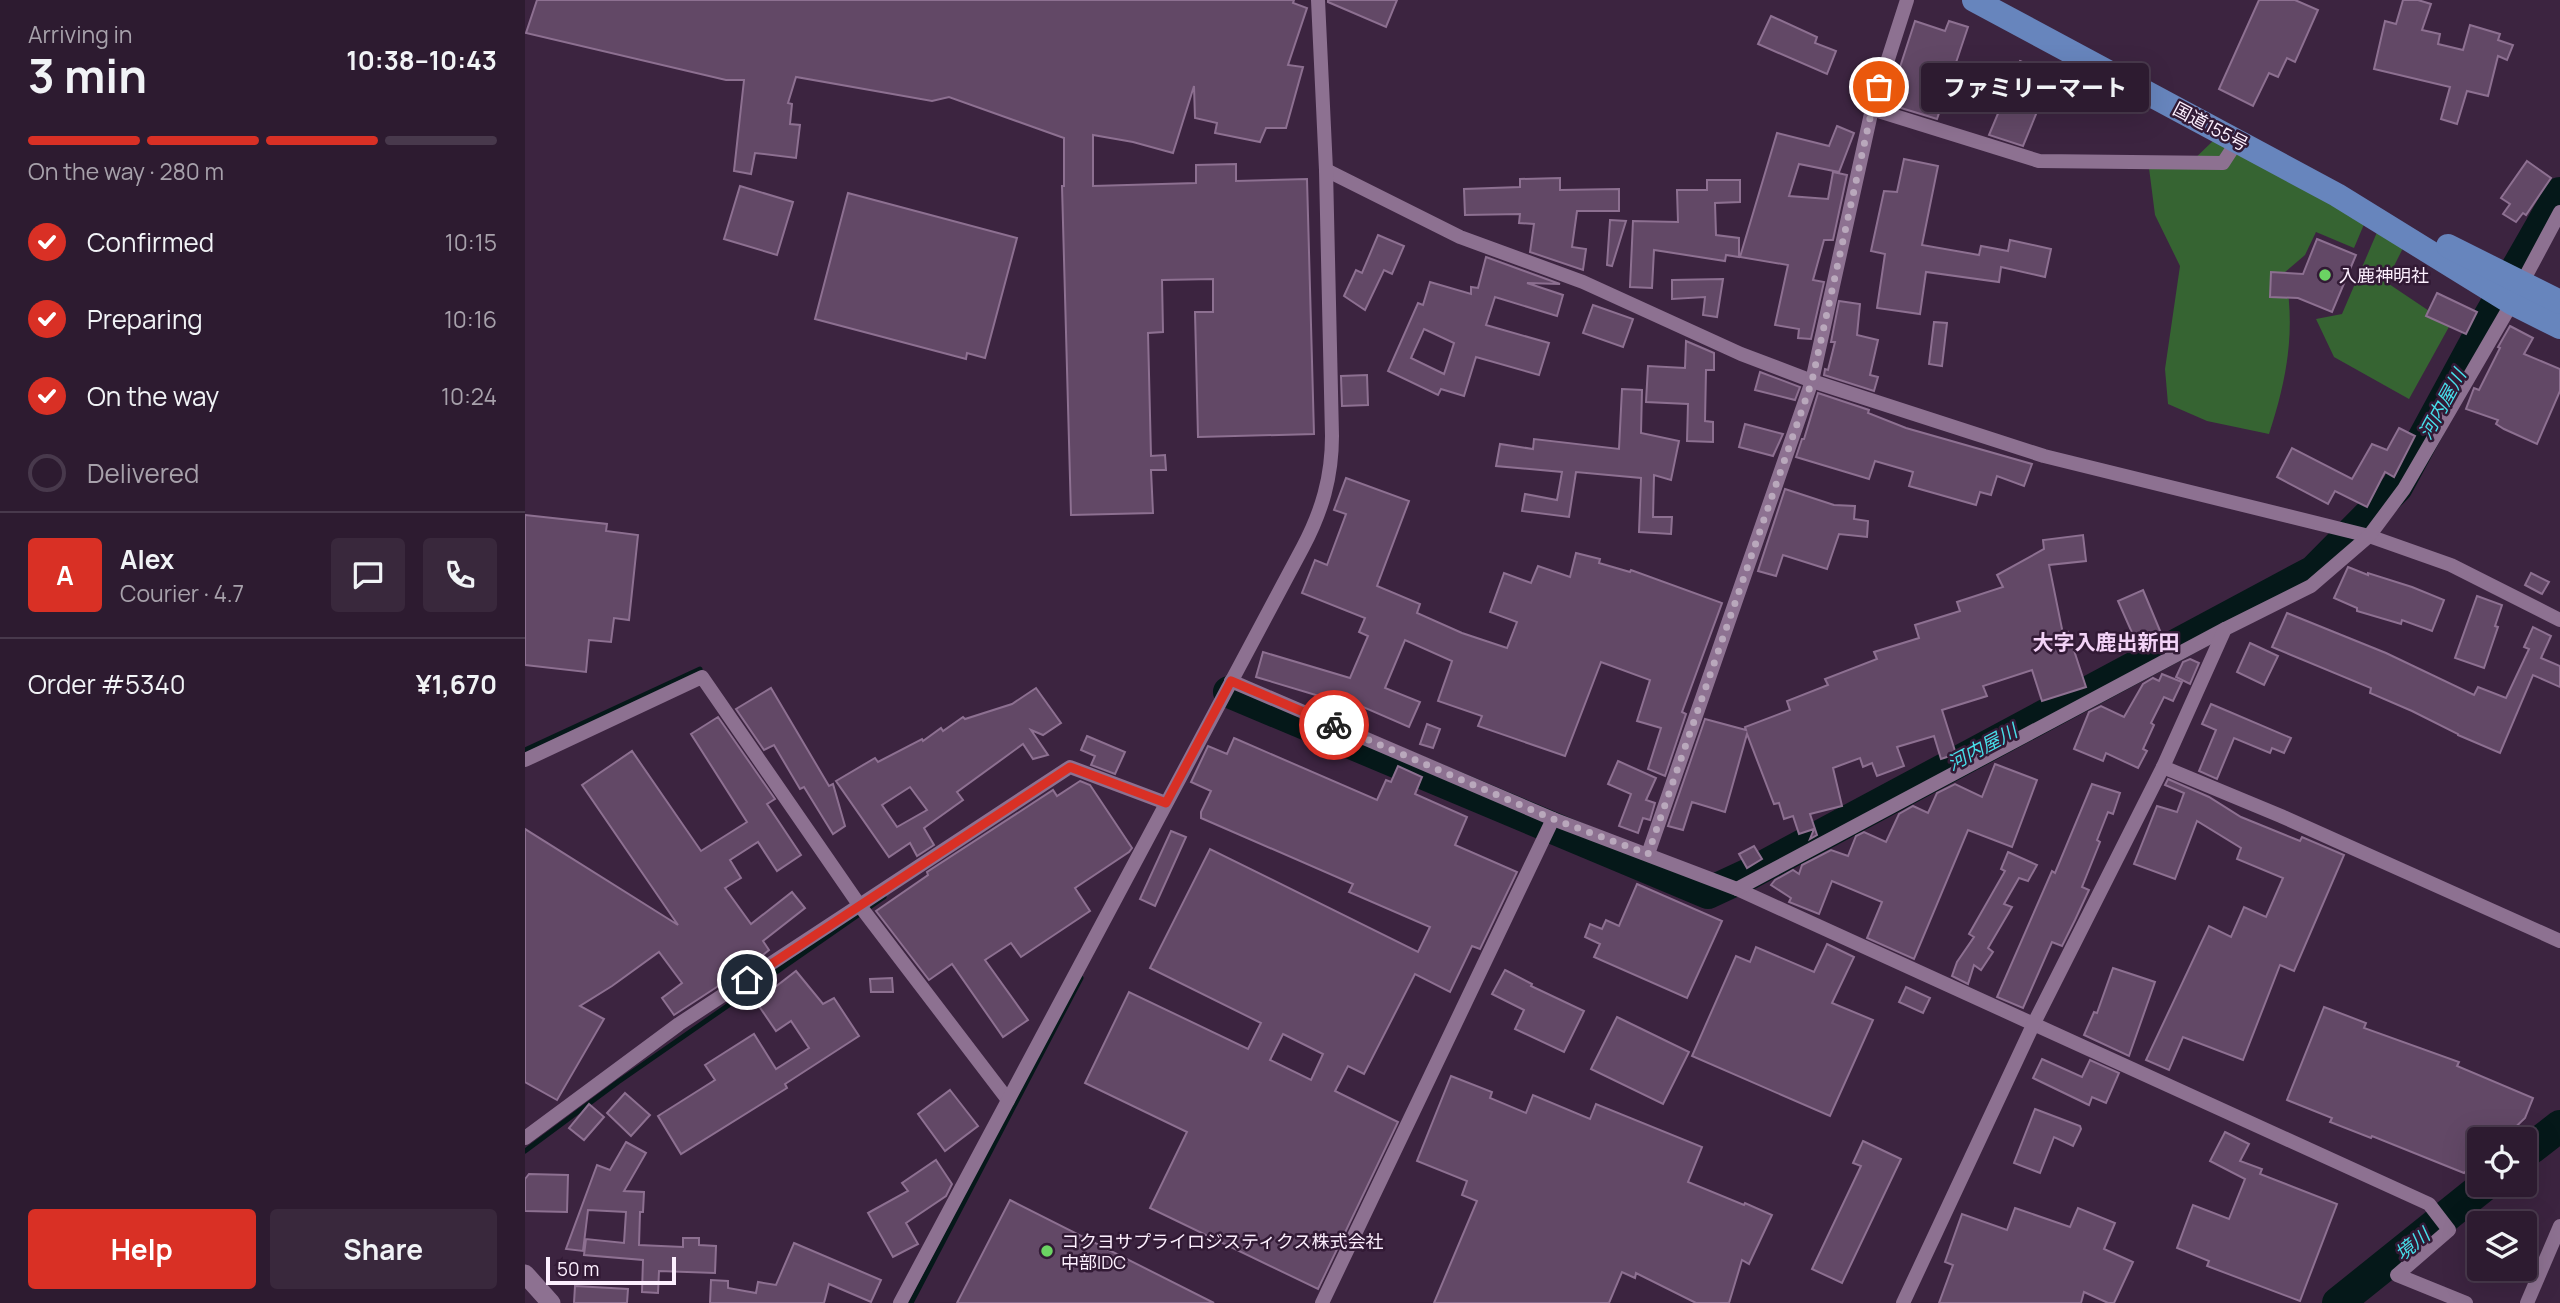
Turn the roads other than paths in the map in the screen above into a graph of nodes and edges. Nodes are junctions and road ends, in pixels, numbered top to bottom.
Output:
1 (1318, 0) edge
2 (1906, 0) edge
3 (1974, 0) edge
4 (1872, 109) junction
5 (2238, 140) junction
6 (1326, 170) junction
7 (2560, 212) edge
8 (2517, 293) junction
9 (2560, 302) edge
10 (2560, 327) edge
11 (1812, 381) junction
12 (2369, 536) junction
13 (2560, 620) edge
14 (2225, 629) junction
15 (1231, 681) junction
16 (525, 760) edge
17 (2163, 767) junction
18 (1166, 803) junction
19 (1553, 819) junction
20 (1648, 854) junction
21 (1737, 889) junction
22 (860, 906) junction
23 (2560, 941) edge
24 (2034, 1023) junction
25 (1008, 1100) junction
26 (525, 1138) edge
27 (2560, 1226) edge
28 (525, 1274) edge
29 (551, 1303) edge
30 (900, 1303) edge
31 (1322, 1303) edge
32 (1903, 1303) edge
33 (2466, 1303) edge
34 (2527, 1303) edge

1 - 6 street
2 - 4 street
3 - 5 highway, 国道155号
4 - 5 street
4 - 11 street
5 - 8 highway, 国道155号
6 - 11 street
6 - 15 street
7 - 8 street
8 - 9 highway, 国道155号
8 - 10 highway, 国道155号
8 - 12 street
11 - 12 street
11 - 20 street
12 - 13 street
12 - 14 street
14 - 17 street
14 - 21 street
15 - 18 street
15 - 19 street
16 - 22 street
17 - 23 street
17 - 24 street
18 - 22 street
18 - 25 street
19 - 20 street
19 - 31 street
20 - 21 street
21 - 24 street
22 - 25 street
22 - 26 street
24 - 32 street
24 - 33 street
25 - 30 street
27 - 34 street
28 - 29 street

